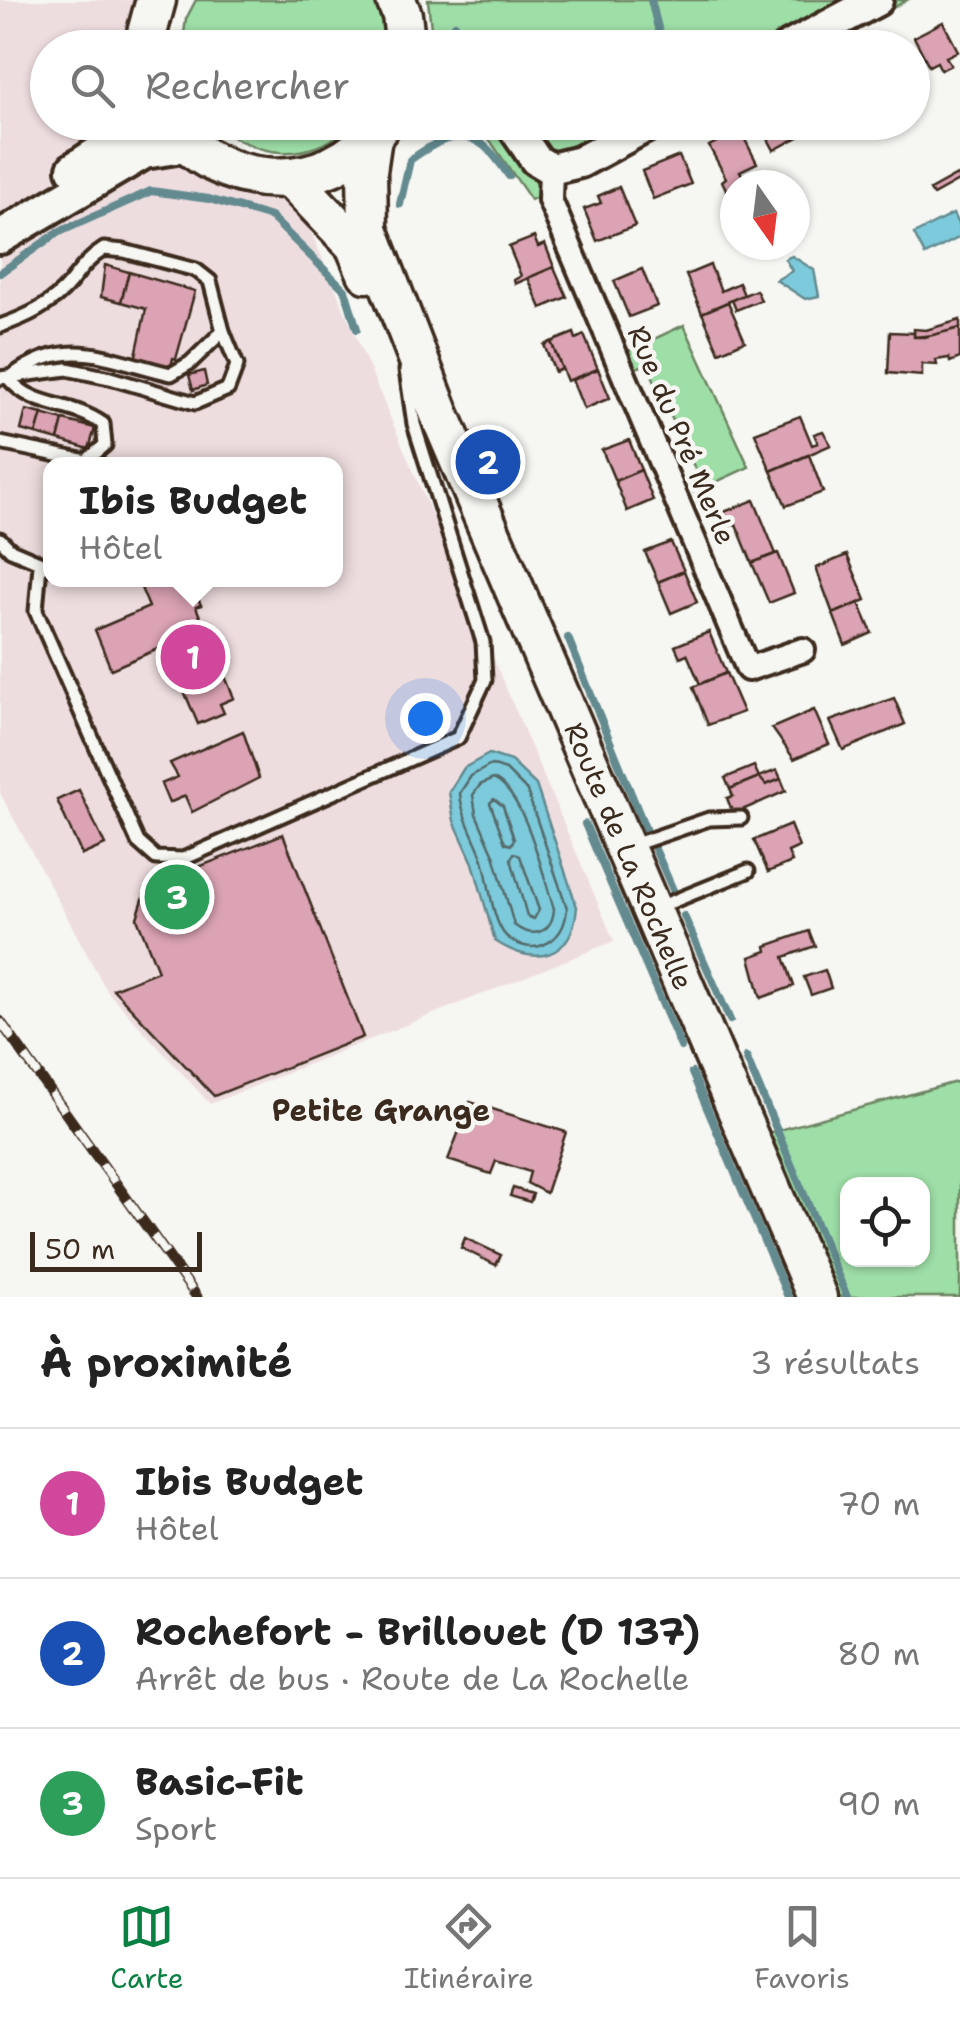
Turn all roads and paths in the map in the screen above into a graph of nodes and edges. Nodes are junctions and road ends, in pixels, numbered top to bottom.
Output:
1 (156, 0) edge
2 (396, 0) edge
3 (876, 0) edge
4 (148, 30) edge
5 (404, 30) edge
6 (820, 30) edge
7 (118, 140) edge
8 (167, 140) edge
9 (186, 140) edge
10 (367, 140) edge
11 (375, 140) edge
12 (522, 140) edge
13 (621, 140) edge
14 (551, 169) junction
15 (292, 178) junction
16 (0, 218) edge
17 (0, 237) edge
18 (0, 326) edge
19 (223, 331) junction
20 (403, 350) junction
21 (4, 378) edge
22 (440, 414) junction
23 (0, 442) edge
24 (68, 457) edge
25 (91, 457) edge
26 (0, 540) edge
27 (43, 565) edge
28 (43, 576) edge
29 (803, 650) dead end
30 (741, 818) dead end
31 (625, 848) junction
32 (748, 871) dead end
33 (652, 910) junction
34 (817, 1297) edge

1 - 4 main road
2 - 5 main road
3 - 6 street
7 - 16 main road
8 - 17 main road
9 - 15 main road
10 - 15 main road
11 - 22 main road, Route de La Rochelle
12 - 14 street
13 - 14 street
14 - 29 street, Rue du Pré Merle
15 - 20 main road, Route de La Rochelle
18 - 19 lane
19 - 21 lane
19 - 21 lane
20 - 22 main road, Route de La Rochelle
20 - 28 lane
21 - 25 lane
22 - 31 main road, Route de La Rochelle
23 - 24 lane
26 - 27 lane
30 - 31 lane
31 - 33 main road, Route de La Rochelle
32 - 33 lane
33 - 34 main road, Route de La Rochelle

